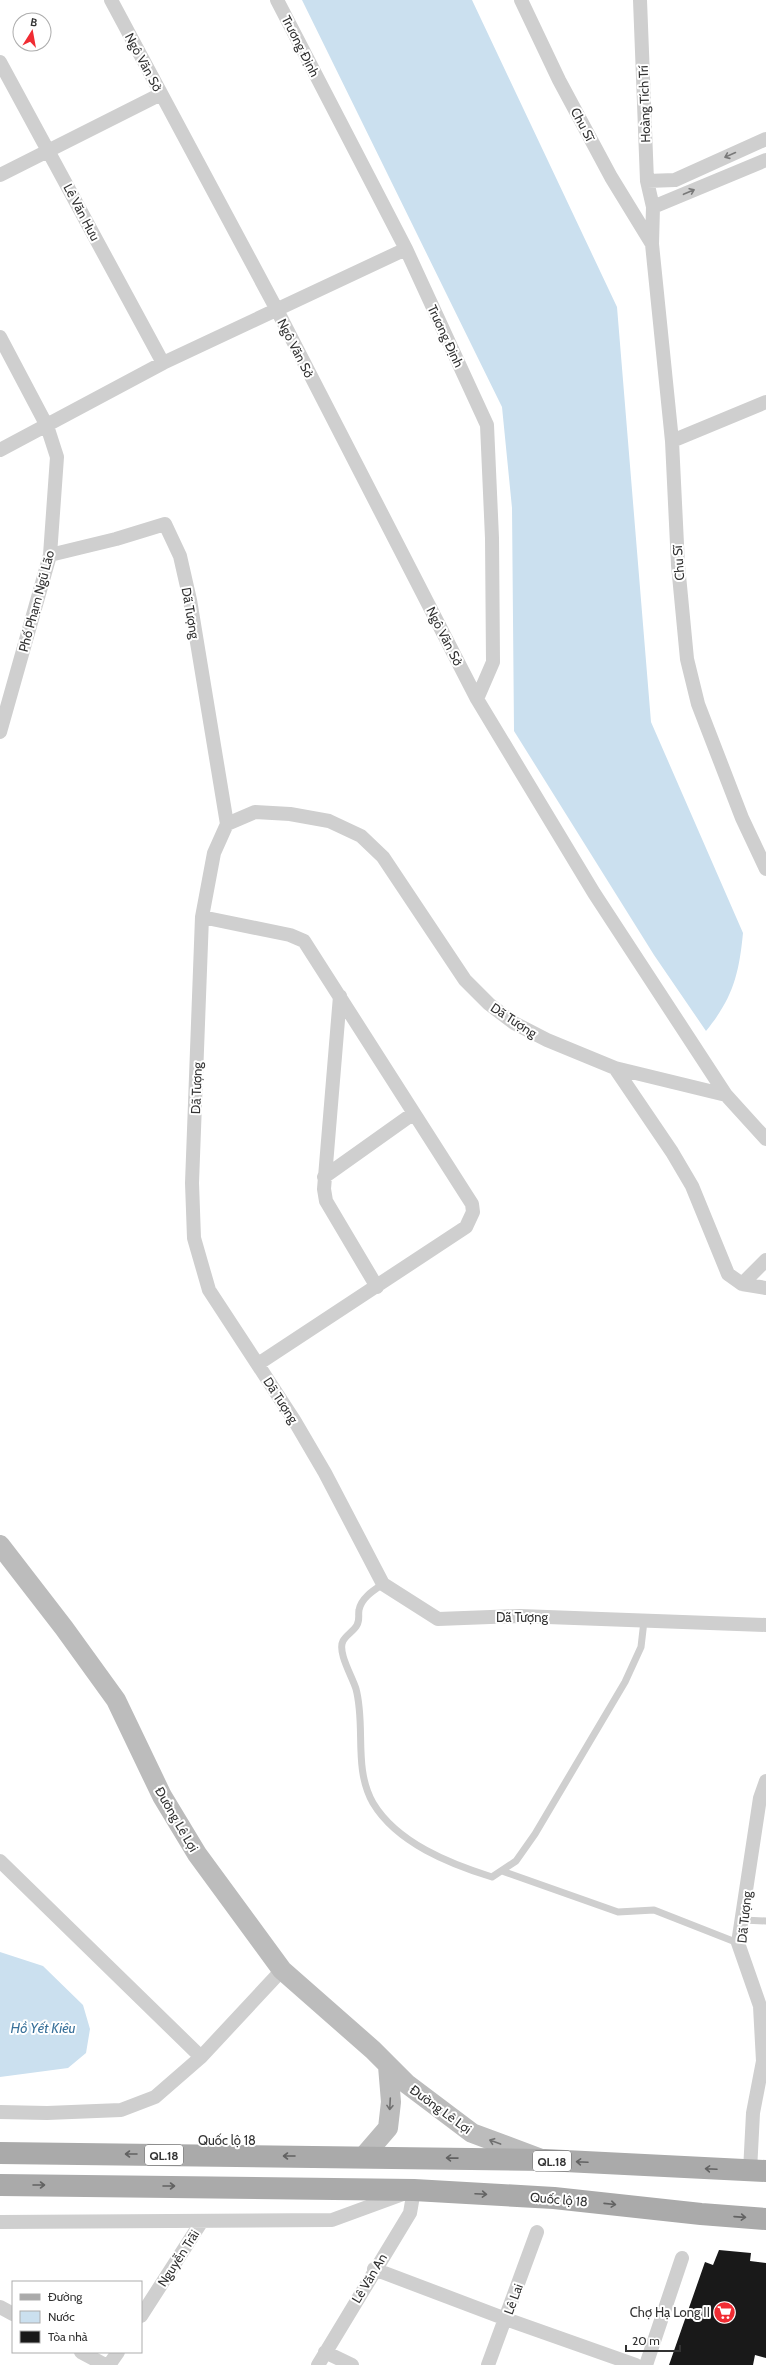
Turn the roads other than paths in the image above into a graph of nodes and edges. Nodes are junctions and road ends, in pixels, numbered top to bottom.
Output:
1 (110, 0) edge
2 (277, 0) edge
3 (640, 0) edge
4 (523, 1) edge
5 (0, 62) edge
6 (161, 94) junction
7 (766, 139) edge
8 (48, 150) junction
9 (766, 160) edge
10 (0, 175) edge
11 (647, 181) junction
12 (653, 207) junction
13 (652, 244) junction
14 (406, 249) junction
15 (277, 310) junction
16 (0, 337) edge
17 (163, 363) junction
18 (766, 402) edge
19 (47, 426) junction
20 (672, 441) junction
21 (0, 450) edge
22 (50, 554) junction
23 (477, 699) junction
24 (0, 732) edge
25 (227, 824) junction
26 (766, 869) edge
27 (202, 917) junction
28 (340, 996) junction
29 (615, 1068) junction
30 (726, 1096) junction
31 (414, 1113) junction
32 (766, 1139) edge
33 (324, 1177) junction
34 (766, 1260) edge
35 (742, 1284) junction
36 (378, 1287) junction
37 (766, 1288) edge
38 (258, 1364) junction
39 (0, 1546) edge
40 (383, 1584) junction
41 (644, 1621) junction
42 (766, 1625) edge
43 (766, 1781) edge
44 (0, 1861) edge
45 (502, 1871) junction
46 (743, 1920) junction
47 (766, 1921) edge
48 (738, 1943) junction
49 (282, 1970) junction
50 (201, 2057) junction
51 (388, 2066) junction
52 (0, 2112) edge
53 (0, 2139) edge
54 (328, 2149) junction
55 (0, 2153) edge
56 (358, 2157) junction
57 (545, 2160) junction
58 (758, 2171) edge
59 (0, 2185) edge
60 (414, 2190) junction
61 (327, 2195) junction
62 (0, 2200) edge
63 (766, 2219) edge
64 (202, 2221) junction
65 (0, 2222) edge
66 (537, 2232) dead end
67 (682, 2258) dead end
68 (374, 2269) junction
69 (0, 2307) edge
70 (12, 2313) edge
71 (142, 2314) edge
72 (506, 2320) junction
73 (325, 2352) junction
74 (84, 2353) edge
75 (117, 2353) edge
76 (105, 2365) edge
77 (109, 2365) edge
78 (318, 2365) edge
79 (352, 2365) edge
80 (488, 2365) edge
81 (636, 2365) edge
82 (646, 2365) edge

1 - 6 street, Ngô Văn Sở
2 - 14 street, Trương Định
3 - 11 street, Hoàng Tích Trí
4 - 13 street, Chu Sĩ
5 - 8 street, Lê Văn Hưu
6 - 8 street
6 - 15 street, Ngô Văn Sở
7 -> 11 street
8 - 10 street
8 - 17 street, Lê Văn Hưu
12 -> 9 street
11 - 12 street, Hoàng Tích Trí
12 - 13 street, Chu Sĩ
13 - 20 street, Chu Sĩ
14 - 15 street
14 - 23 street, Trương Định
15 - 17 street
15 - 23 street, Ngô Văn Sở
16 - 19 street, Phố Phạm Ngũ Lão
17 - 19 street
18 - 20 street
19 - 21 street
19 - 22 street, Phố Phạm Ngũ Lão
20 - 26 street, Chu Sĩ
22 - 24 street, Phố Phạm Ngũ Lão
22 - 25 street, Dã Tượng
23 - 30 street, Ngô Văn Sở
25 - 27 street, Dã Tượng
25 - 29 street, Dã Tượng
27 - 28 street
27 - 38 street, Dã Tượng
28 - 31 street
28 - 33 street
29 - 30 street, Dã Tượng
29 - 35 street
30 - 32 street
31 - 33 street
31 - 36 street
33 - 36 street
34 - 35 street
35 - 37 street
36 - 38 street
38 - 40 street, Dã Tượng
39 - 49 street, Đường Lê Lợi
40 - 41 street, Dã Tượng
40 - 45 lane
41 - 42 street, Dã Tượng
41 - 45 lane
43 - 46 street, Dã Tượng
44 - 50 street
45 - 48 lane
46 - 47 lane
46 - 48 street, Dã Tượng
48 - 58 street, Dã Tượng
49 - 50 street
49 - 51 street, Đường Lê Lợi
50 - 52 street
51 -> 56 street, Đường Lê Lợi
57 -> 51 street, Đường Lê Lợi
53 - 54 main road, Quốc lộ 18 / QL.18
54 -> 55 main road, Quốc lộ 18 / QL.18
54 - 56 main road, Quốc lộ 18 / QL.18
57 -> 56 main road, Quốc lộ 18 / QL.18
58 -> 57 main road, Quốc lộ 18 / QL.18
59 -> 61 main road, Quốc lộ 18
60 - 61 main road, Quốc lộ 18
60 -> 63 main road, Quốc lộ 18
60 - 64 street
60 - 68 street, Lê Văn An
61 - 62 main road, Quốc lộ 18
64 - 65 street
64 - 71 street, Nguyễn Trãi
66 - 72 street, Lê Lai
67 - 82 street
68 - 72 street
68 - 73 street, Lê Văn An
69 - 70 street
72 - 80 street, Lê Lai
72 - 81 street
73 - 78 street, Lê Văn An
73 - 79 street
74 - 76 street
75 - 77 street

